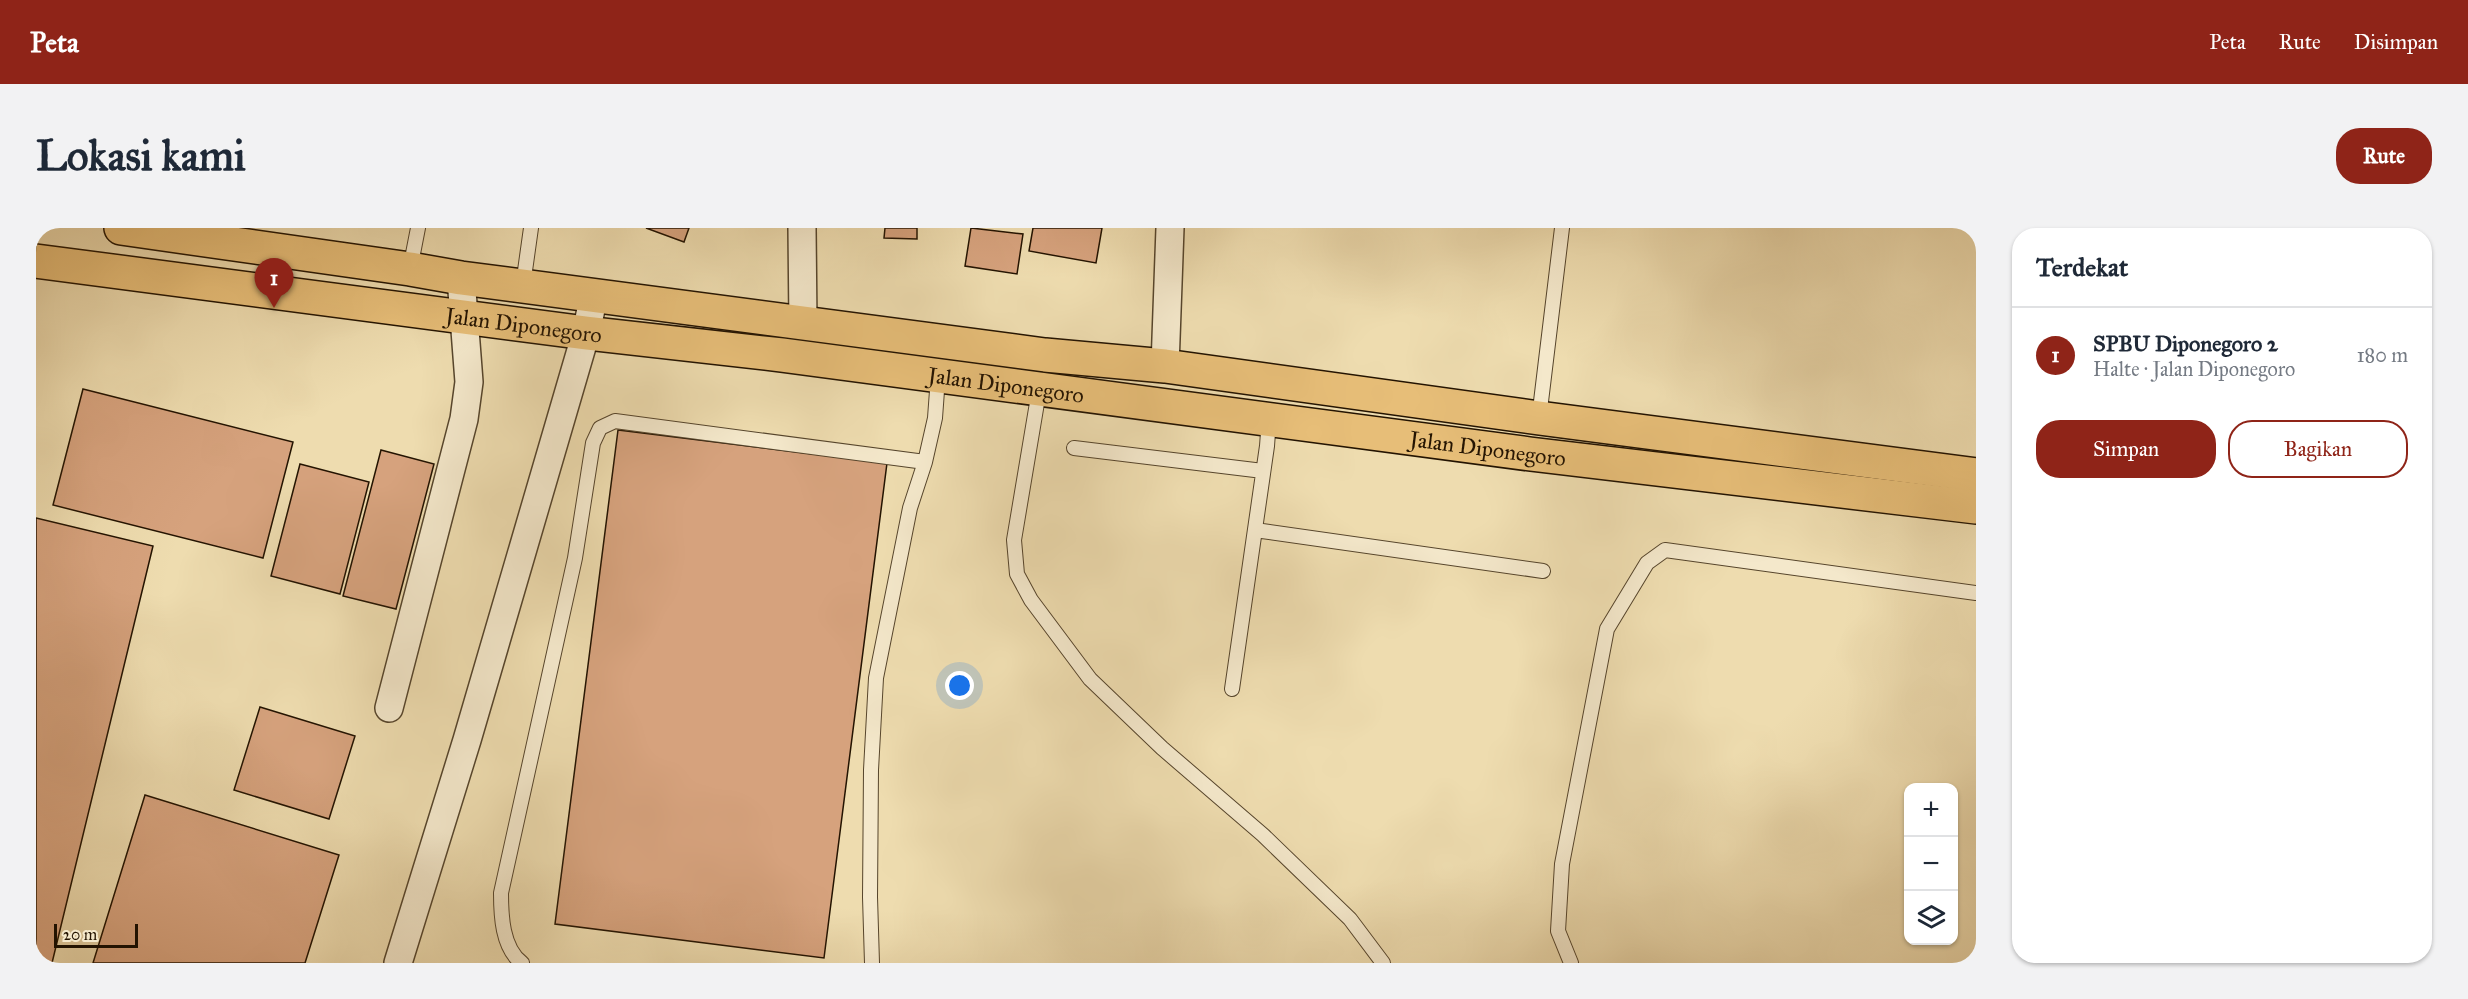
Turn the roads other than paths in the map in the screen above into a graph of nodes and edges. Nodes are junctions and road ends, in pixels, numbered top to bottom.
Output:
1 (121, 228) edge
2 (418, 228) edge
3 (531, 228) edge
4 (802, 228) edge
5 (1170, 228) edge
6 (1562, 228) edge
7 (36, 261) edge
8 (410, 269) junction
9 (461, 278) junction
10 (523, 285) junction
11 (594, 295) junction
12 (463, 316) junction
13 (803, 324) junction
14 (586, 333) junction
15 (1165, 366) junction
16 (938, 377) junction
17 (1039, 391) junction
18 (1539, 418) junction
19 (1269, 419) junction
20 (1074, 448) dead end
21 (925, 462) junction
22 (1263, 471) junction
23 (1976, 475) edge
24 (1976, 507) edge
25 (1255, 530) junction
26 (1543, 571) dead end
27 (1976, 593) edge
28 (1232, 689) dead end
29 (389, 708) dead end
30 (398, 963) edge
31 (522, 963) edge
32 (872, 963) edge
33 (1383, 963) edge
34 (1570, 963) edge

1 - 8 highway, Jalan Diponegoro
2 - 8 lane
3 - 10 lane
4 - 13 street
5 - 15 street
6 - 18 lane
7 - 12 highway, Jalan Diponegoro
8 - 9 highway, Jalan Diponegoro
9 - 10 highway, Jalan Diponegoro
9 - 12 street
10 - 11 highway, Jalan Diponegoro
11 - 13 highway, Jalan Diponegoro
11 - 14 street
12 - 14 highway, Jalan Diponegoro
12 - 29 street
13 - 15 highway, Jalan Diponegoro
14 - 16 highway, Jalan Diponegoro
14 - 30 street
15 - 18 highway, Jalan Diponegoro
16 - 17 highway, Jalan Diponegoro
16 - 21 lane
17 - 19 highway, Jalan Diponegoro
17 - 33 lane
18 - 23 highway, Jalan Diponegoro
19 - 22 lane
19 - 24 highway, Jalan Diponegoro
20 - 22 lane
21 - 31 lane
21 - 32 lane
22 - 25 lane
25 - 26 lane
25 - 28 lane
27 - 34 lane

